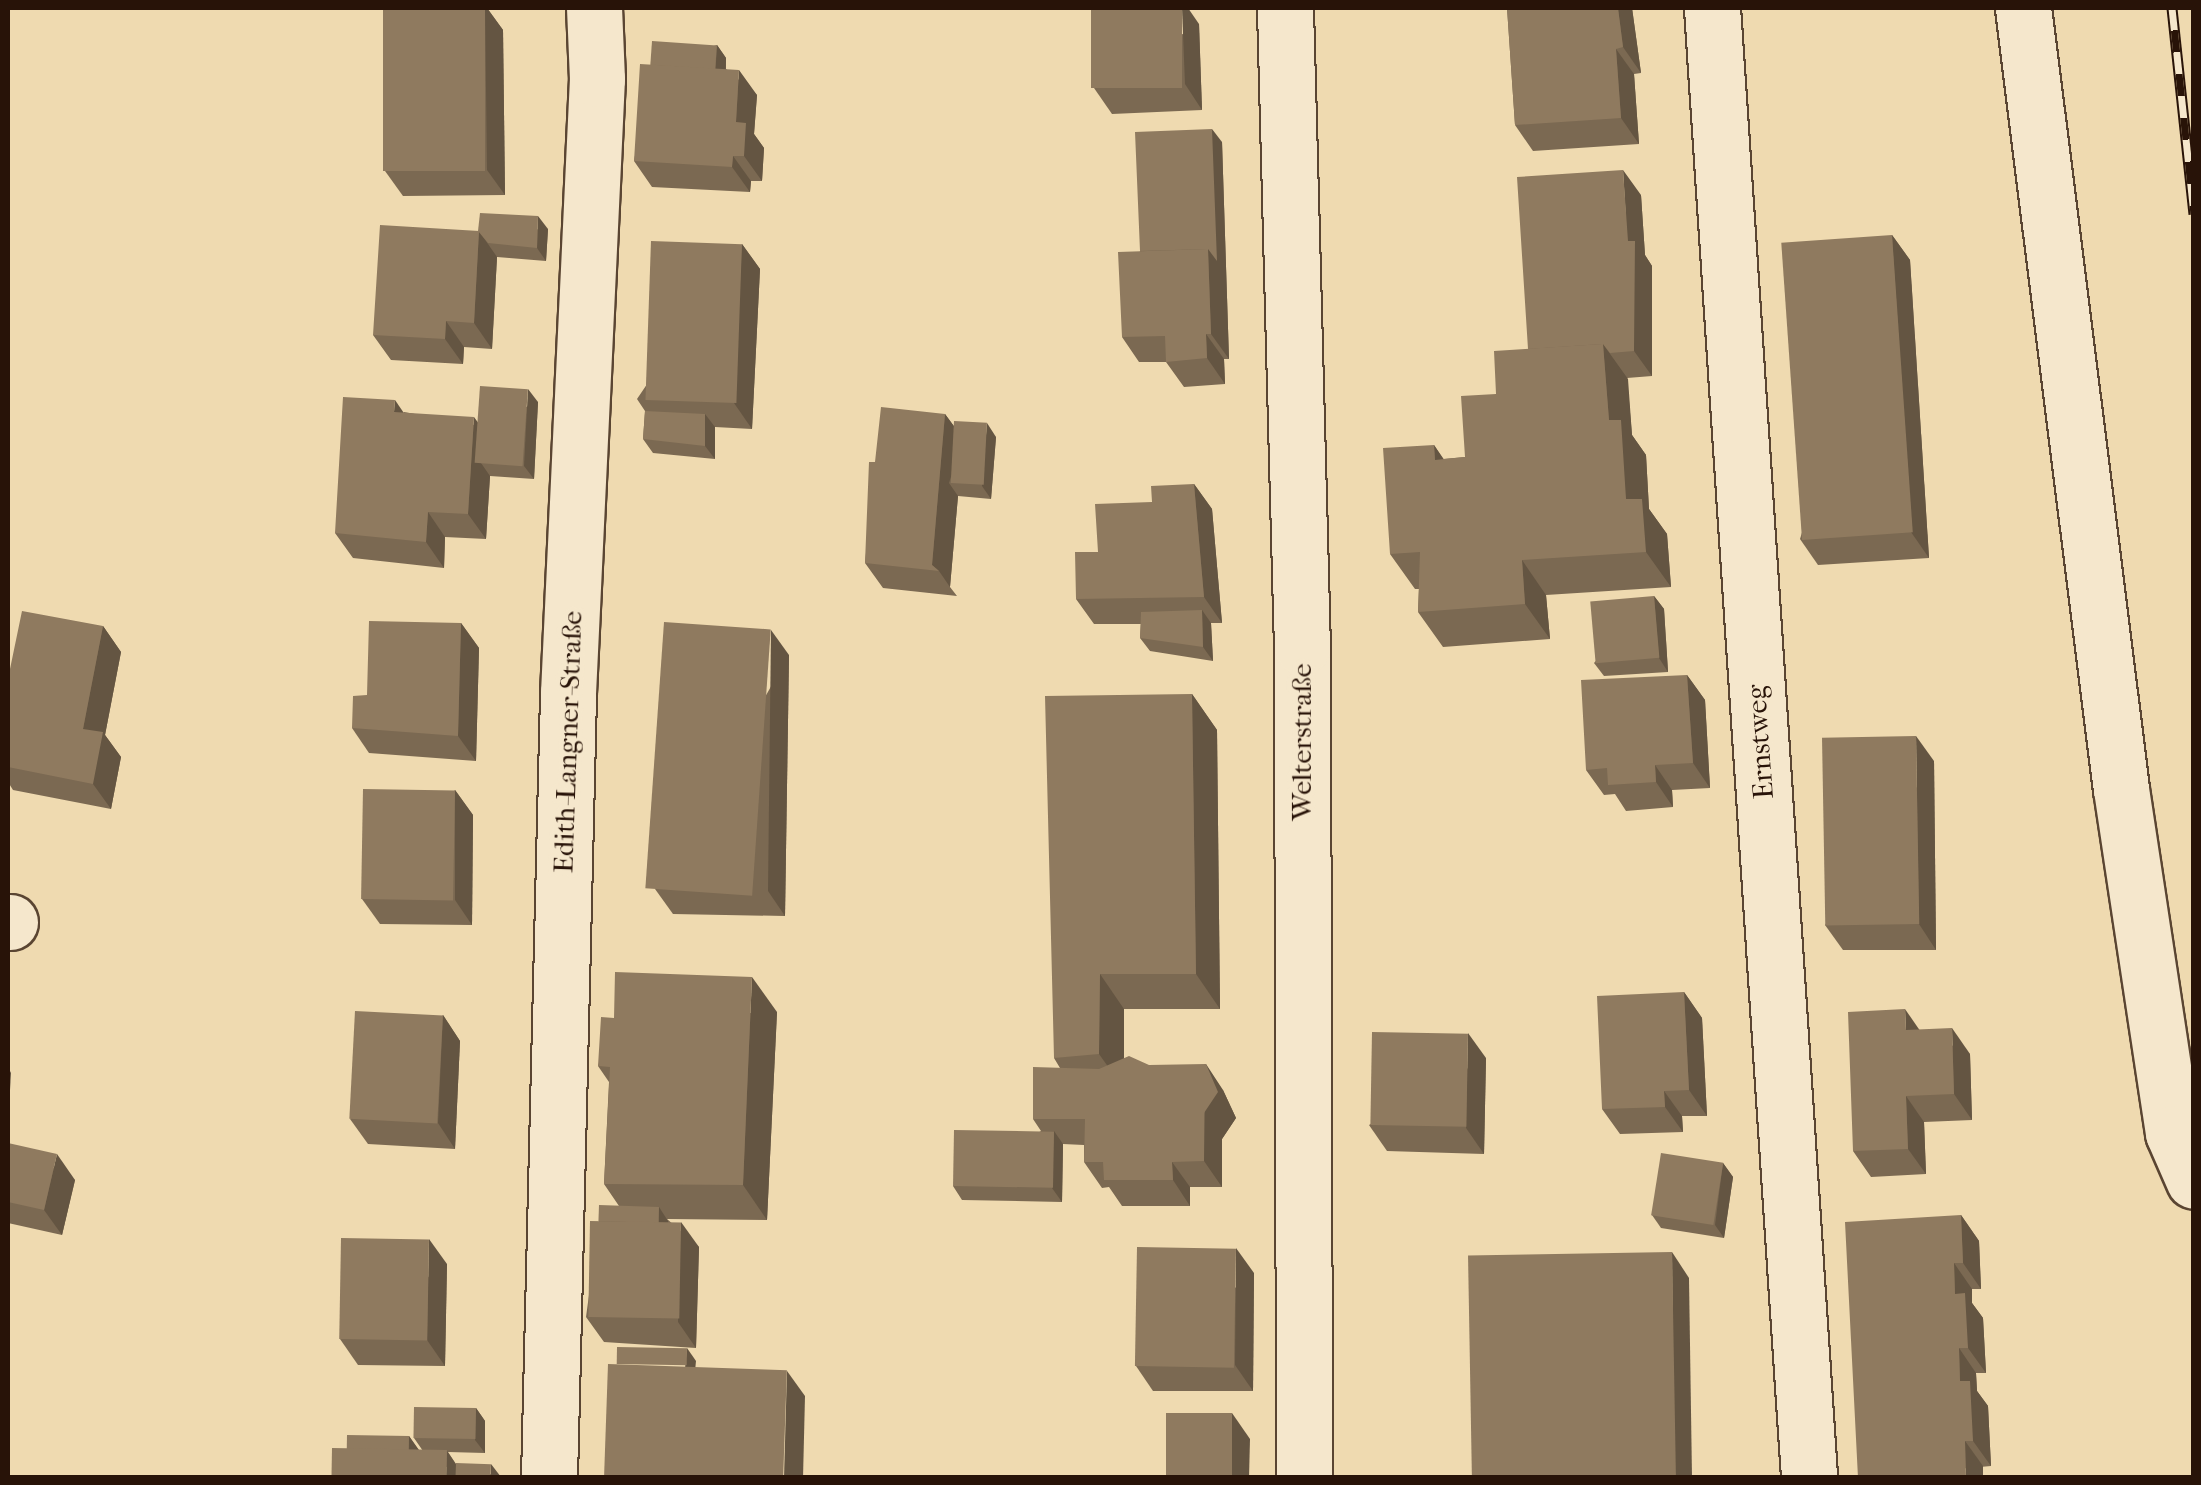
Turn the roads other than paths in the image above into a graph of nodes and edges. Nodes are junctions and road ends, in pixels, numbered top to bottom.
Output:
1 (594, 8) edge
2 (1285, 8) edge
3 (1712, 8) edge
4 (2024, 8) edge
5 (2194, 1180) edge
6 (549, 1478) edge
7 (1304, 1478) edge
8 (1809, 1478) edge

1 - 6 street, Edith-Langner-Straße
2 - 7 street, Welterstraße
3 - 8 street, Ernstweg
4 - 5 street

